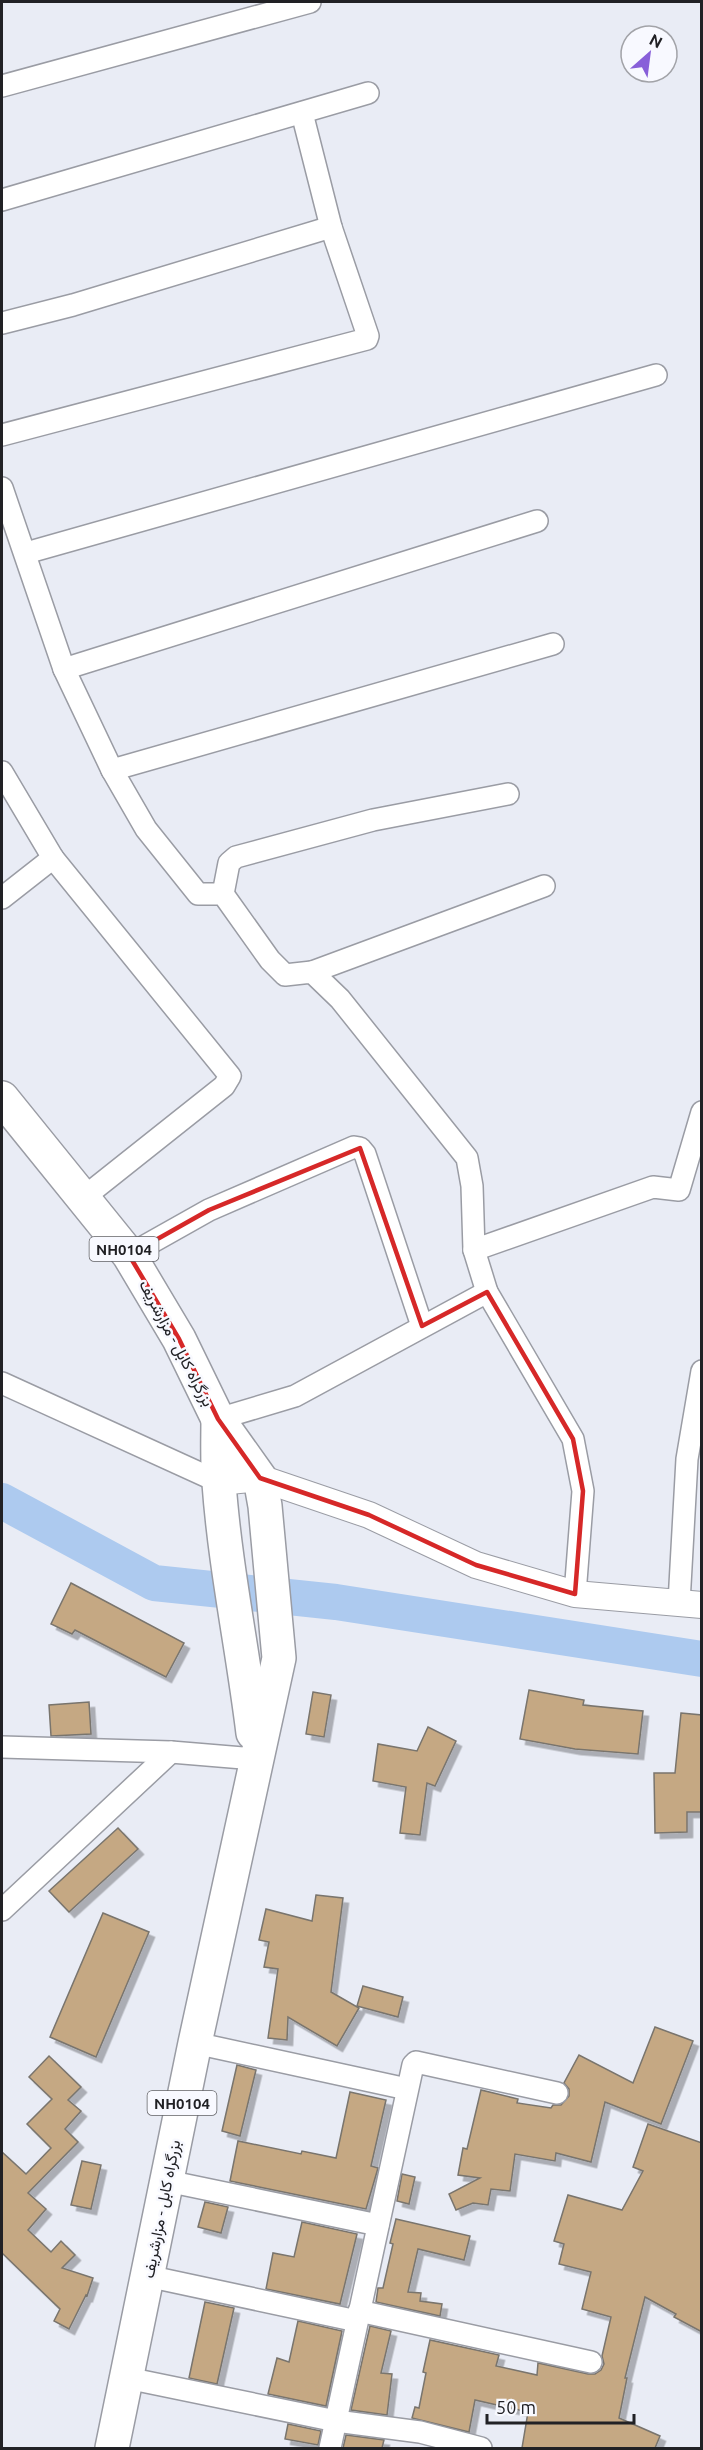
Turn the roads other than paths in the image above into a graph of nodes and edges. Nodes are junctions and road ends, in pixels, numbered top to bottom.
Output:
1 (310, 2) edge
2 (2, 86) edge
3 (369, 93) dead end
4 (302, 113) junction
5 (2, 200) edge
6 (331, 227) junction
7 (2, 323) edge
8 (656, 375) dead end
9 (2, 435) edge
10 (2, 488) edge
11 (537, 521) dead end
12 (26, 553) junction
13 (553, 644) dead end
14 (64, 669) junction
15 (112, 770) junction
16 (2, 772) edge
17 (508, 794) dead end
18 (53, 858) junction
19 (544, 886) dead end
20 (223, 894) junction
21 (2, 898) edge
22 (312, 972) junction
23 (2, 1098) edge
24 (702, 1112) edge
25 (83, 1198) junction
26 (474, 1250) junction
27 (129, 1255) junction
28 (487, 1292) junction
29 (422, 1326) junction
30 (702, 1371) edge
31 (2, 1383) edge
32 (218, 1419) junction
33 (219, 1482) junction
34 (263, 1492) junction
35 (576, 1594) junction
36 (690, 1604) edge
37 (2, 1748) edge
38 (171, 1752) junction
39 (255, 1759) junction
40 (2, 1910) edge
41 (195, 2043) junction
42 (407, 2089) junction
43 (557, 2093) dead end
44 (167, 2181) junction
45 (378, 2225) junction
46 (147, 2276) junction
47 (358, 2316) junction
48 (591, 2362) dead end
49 (127, 2378) junction
50 (336, 2421) junction
51 (112, 2448) edge
52 (330, 2448) edge
53 (481, 2448) edge

1 - 2 street
3 - 4 street
4 - 5 street
4 - 6 street
6 - 7 street
6 - 9 street
8 - 12 street
10 - 12 street
11 - 14 street
12 - 14 street
13 - 15 street
14 - 15 street
15 - 20 street
16 - 18 street
17 - 20 street
18 - 21 street
18 - 25 street
19 - 22 street
20 - 22 street
22 - 26 street
23 - 25 highway, بزرگراه کابل - مزارشریف / NH0104
24 - 26 street
25 - 27 highway, بزرگراه کابل - مزارشریف / NH0104
26 - 28 street
27 - 29 street
27 - 32 highway, بزرگراه کابل - مزارشریف / NH0104
28 - 29 street
28 - 35 street
29 - 32 street
30 - 36 street
31 - 33 street
32 - 33 highway, بزرگراه کابل - مزارشریف / NH0104
32 - 34 highway, بزرگراه کابل - مزارشریف / NH0104
33 - 34 street
33 - 39 highway, بزرگراه کابل - مزارشریف / NH0104
34 - 35 street
34 - 39 highway, بزرگراه کابل - مزارشریف / NH0104
35 - 36 street
37 - 38 street
38 - 39 street
38 - 40 street
39 - 41 highway, بزرگراه کابل - مزارشریف / NH0104
41 - 42 street
41 - 44 highway, بزرگراه کابل - مزارشریف / NH0104
42 - 43 street
42 - 45 street
44 - 45 street
44 - 46 highway, بزرگراه کابل - مزارشریف / NH0104
45 - 47 street
46 - 47 street
46 - 49 highway, بزرگراه کابل - مزارشریف / NH0104
47 - 48 street
47 - 50 street
49 - 50 street
49 - 51 highway, بزرگراه کابل - مزارشریف / NH0104
50 - 52 street
50 - 53 street

